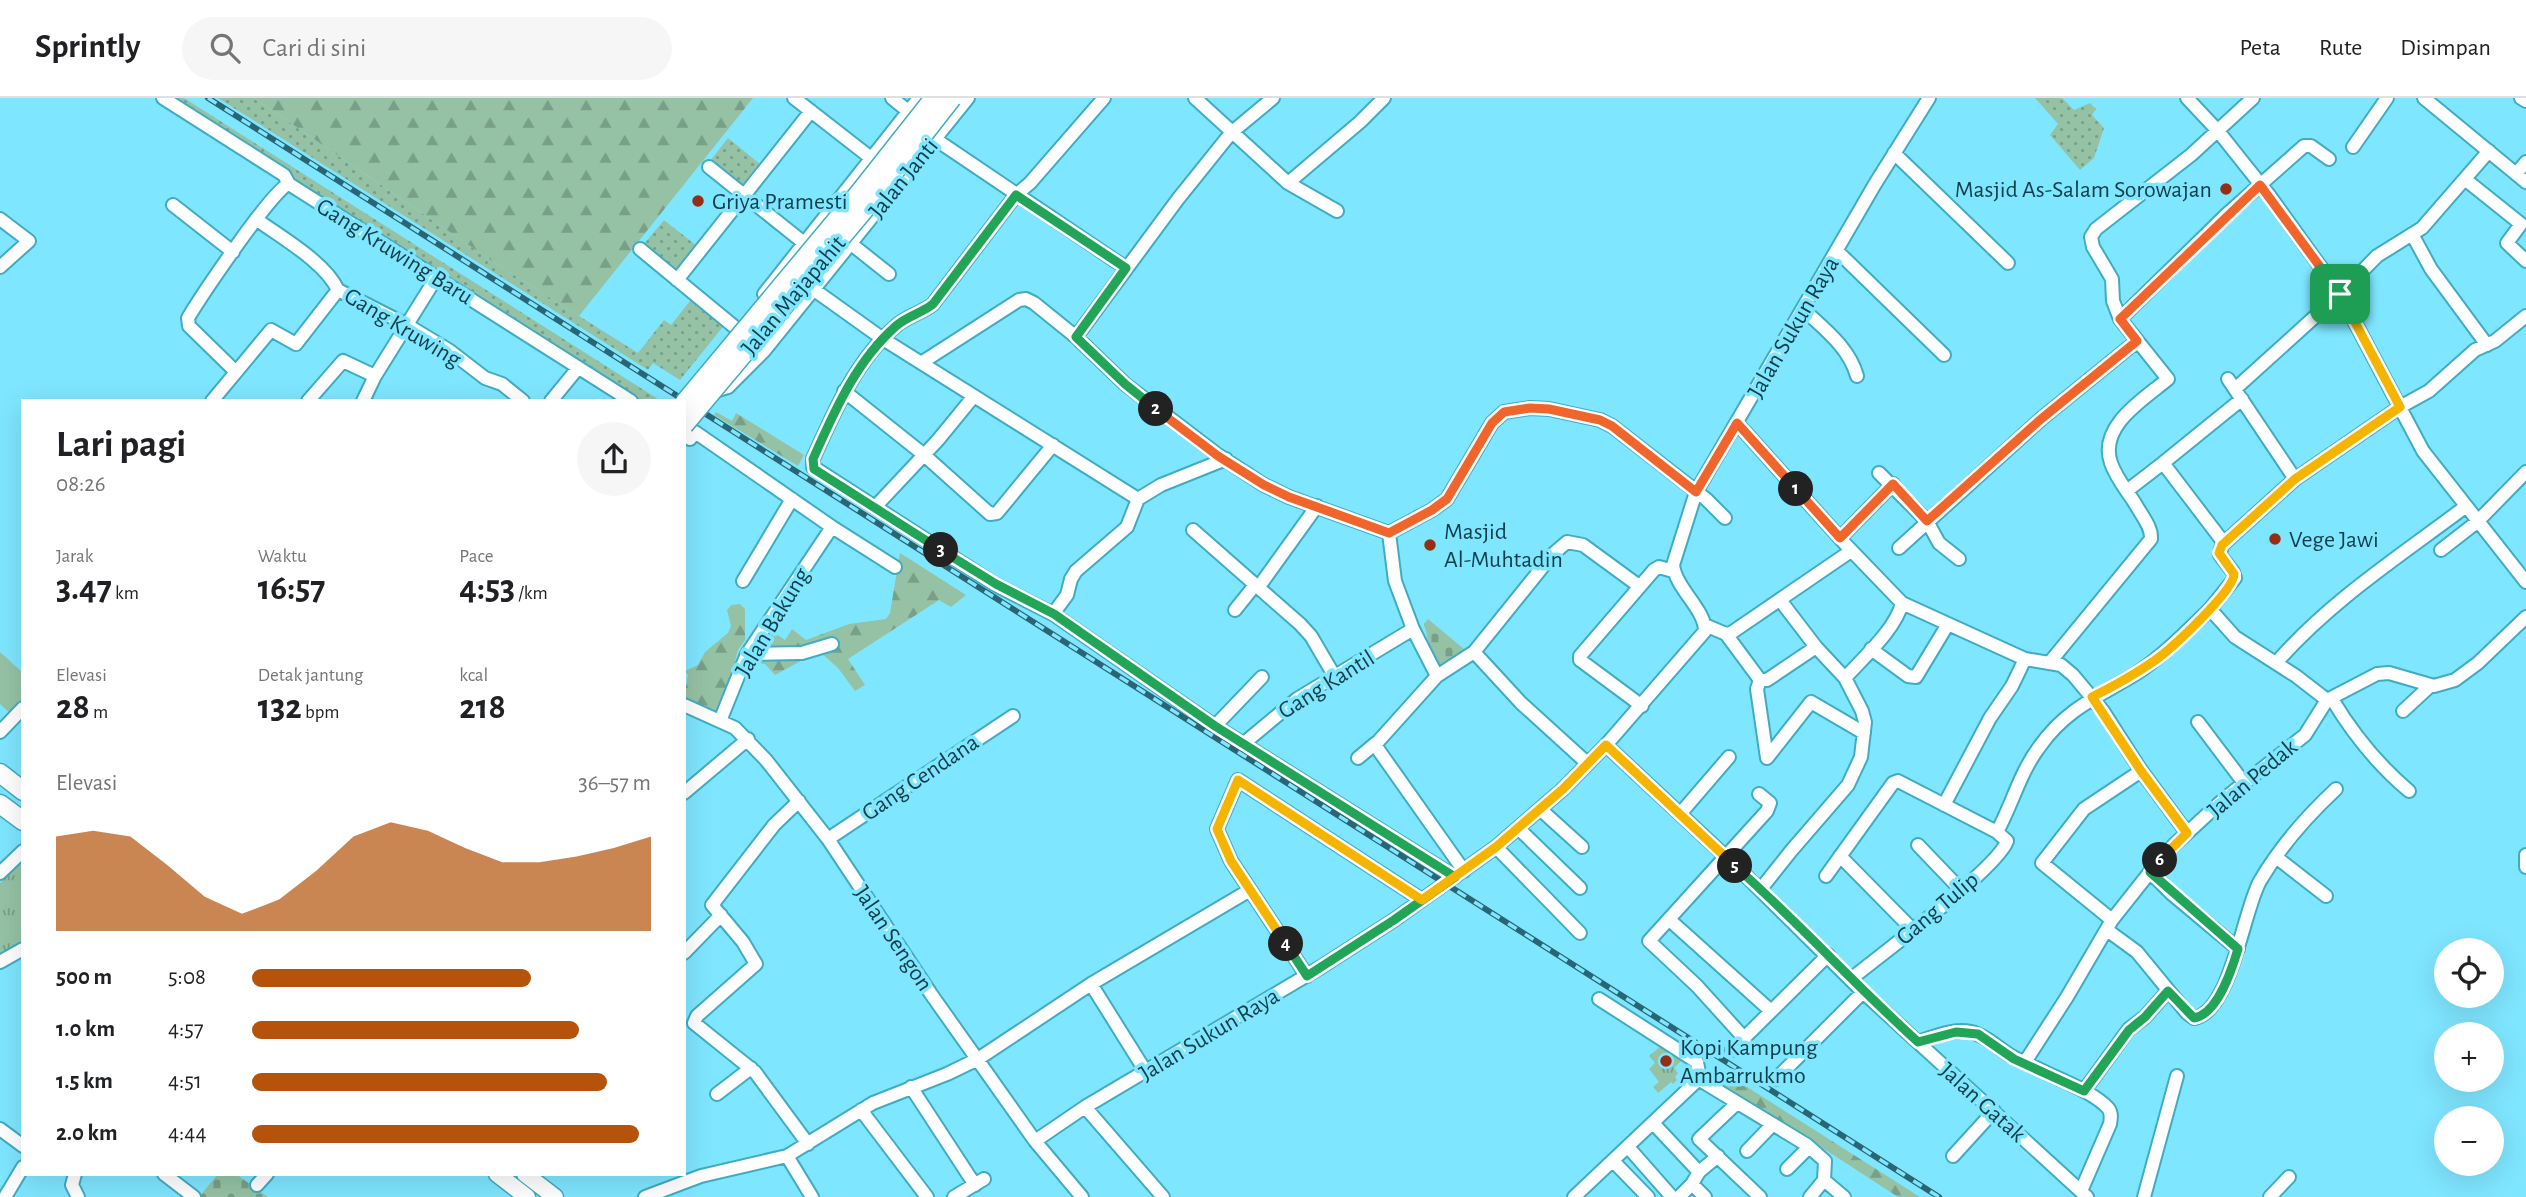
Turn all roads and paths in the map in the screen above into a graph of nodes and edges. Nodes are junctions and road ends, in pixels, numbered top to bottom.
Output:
1 (163, 98) edge
2 (794, 98) edge
3 (892, 98) edge
4 (919, 98) edge
5 (934, 98) edge
6 (952, 98) edge
7 (968, 98) edge
8 (1104, 98) edge
9 (1195, 98) edge
10 (1273, 98) edge
11 (1384, 98) edge
12 (1930, 98) edge
13 (2187, 98) edge
14 (2253, 98) edge
15 (2387, 98) edge
16 (2424, 98) edge
17 (2521, 98) edge
18 (2526, 102) edge
19 (811, 111) junction
20 (908, 111) junction
21 (2217, 131) junction
22 (1231, 133) junction
23 (935, 139) junction
24 (2353, 147) dead end
25 (2488, 151) junction
26 (1894, 153) junction
27 (2329, 159) dead end
28 (867, 162) junction
29 (2526, 162) edge
30 (709, 167) dead end
31 (2521, 178) edge
32 (2466, 180) junction
33 (1288, 183) junction
34 (289, 184) junction
35 (2260, 185) junction
36 (894, 190) junction
37 (744, 195) junction
38 (1016, 195) junction
39 (173, 205) dead end
40 (1337, 211) dead end
41 (0, 219) edge
42 (256, 219) junction
43 (2523, 220) edge
44 (2412, 234) junction
45 (804, 243) junction
46 (850, 243) junction
47 (640, 249) dead end
48 (1837, 251) junction
49 (233, 252) junction
50 (2526, 261) edge
51 (2008, 263) dead end
52 (0, 267) edge
53 (1126, 268) junction
54 (888, 274) dead end
55 (436, 278) junction
56 (677, 280) junction
57 (813, 289) junction
58 (338, 290) junction
59 (2340, 294) junction
60 (1803, 309) junction
61 (2526, 316) edge
62 (2120, 319) junction
63 (407, 324) junction
64 (737, 329) junction
65 (1076, 337) junction
66 (883, 339) junction
67 (2137, 341) junction
68 (2487, 345) junction
69 (764, 351) junction
70 (1944, 355) dead end
71 (921, 363) junction
72 (578, 368) junction
73 (236, 372) junction
74 (375, 376) junction
75 (1857, 376) dead end
76 (2235, 389) junction
77 (844, 391) junction
78 (974, 396) junction
79 (214, 399) edge
80 (311, 399) edge
81 (364, 399) edge
82 (521, 399) edge
83 (553, 399) edge
84 (628, 399) edge
85 (686, 401) edge
86 (2400, 407) junction
87 (686, 423) edge
88 (1737, 423) junction
89 (686, 436) edge
90 (1053, 445) junction
91 (923, 454) junction
92 (1226, 459) junction
93 (2163, 463) junction
94 (1880, 472) dead end
95 (2526, 472) edge
96 (2295, 479) junction
97 (1893, 484) junction
98 (2128, 490) junction
99 (1696, 492) junction
100 (792, 499) junction
101 (1138, 499) junction
102 (1317, 506) junction
103 (874, 507) junction
104 (2465, 507) junction
105 (1725, 518) dead end
106 (1927, 521) junction
107 (2477, 522) junction
108 (832, 527) junction
109 (1193, 530) dead end
110 (1389, 533) junction
111 (1840, 538) junction
112 (2224, 543) junction
113 (1899, 548) dead end
114 (2441, 550) dead end
115 (1851, 551) junction
116 (1959, 559) dead end
117 (895, 567) dead end
118 (1673, 571) junction
119 (743, 581) dead end
120 (2526, 582) edge
121 (1639, 586) junction
122 (1256, 587) junction
123 (1780, 600) junction
124 (1902, 603) junction
125 (2210, 609) junction
126 (1235, 610) dead end
127 (1054, 614) junction
128 (2526, 617) edge
129 (1948, 624) junction
130 (1705, 625) junction
131 (1413, 629) junction
132 (1726, 634) junction
133 (832, 644) dead end
134 (1816, 647) junction
135 (1871, 649) junction
136 (1474, 652) junction
137 (747, 654) junction
138 (2025, 659) junction
139 (2050, 662) junction
140 (2276, 663) junction
141 (1437, 676) junction
142 (1262, 677) dead end
143 (1335, 677) junction
144 (1845, 678) junction
145 (1760, 680) junction
146 (2430, 686) junction
147 (2092, 697) junction
148 (2329, 699) junction
149 (686, 706) edge
150 (1642, 706) junction
151 (21, 711) edge
152 (2403, 711) dead end
153 (1013, 716) dead end
154 (720, 721) junction
155 (2197, 722) dead end
156 (1215, 726) junction
157 (0, 732) edge
158 (1864, 733) junction
159 (748, 739) junction
160 (1243, 744) junction
161 (1375, 744) junction
162 (1606, 745) junction
163 (1729, 757) dead end
164 (1358, 758) dead end
165 (1587, 763) junction
166 (2141, 771) junction
167 (0, 773) edge
168 (2244, 783) junction
169 (0, 787) edge
170 (21, 789) edge
171 (2336, 789) dead end
172 (686, 791) edge
173 (2409, 791) dead end
174 (1759, 794) dead end
175 (799, 801) junction
176 (21, 803) edge
177 (0, 804) edge
178 (1944, 805) junction
179 (1540, 809) junction
180 (1680, 814) junction
181 (21, 820) edge
182 (1518, 828) junction
183 (1997, 832) junction
184 (2187, 833) junction
185 (828, 839) junction
186 (1918, 845) dead end
187 (1496, 847) junction
188 (1582, 847) dead end
189 (21, 853) edge
190 (2526, 855) edge
191 (1840, 856) junction
192 (1725, 857) junction
193 (2276, 857) junction
194 (2526, 867) edge
195 (2150, 872) junction
196 (0, 873) edge
197 (1459, 874) junction
198 (1826, 876) dead end
199 (1580, 888) dead end
200 (1250, 890) junction
201 (1760, 890) junction
202 (1961, 890) junction
203 (2326, 896) dead end
204 (1422, 900) junction
205 (721, 915) junction
206 (1673, 923) dead end
207 (2110, 925) junction
208 (1912, 929) junction
209 (1580, 933) dead end
210 (2238, 949) junction
211 (21, 950) edge
212 (686, 951) edge
213 (1828, 955) junction
214 (0, 962) edge
215 (1307, 976) junction
216 (1851, 979) junction
217 (1091, 984) junction
218 (2168, 991) junction
219 (1863, 992) junction
220 (1599, 999) dead end
221 (1771, 1010) junction
222 (1745, 1038) junction
223 (1918, 1042) junction
224 (1732, 1050) dead end
225 (978, 1059) junction
226 (2025, 1062) junction
227 (751, 1068) junction
228 (1146, 1072) junction
229 (2177, 1076) dead end
230 (1776, 1079) dead end
231 (1700, 1080) junction
232 (911, 1087) junction
233 (2084, 1091) junction
234 (717, 1094) dead end
235 (1737, 1103) junction
236 (1085, 1107) junction
237 (861, 1110) junction
238 (1994, 1111) junction
239 (1653, 1124) junction
240 (1773, 1124) junction
241 (0, 1129) edge
242 (1035, 1141) junction
243 (808, 1144) junction
244 (21, 1145) edge
245 (1628, 1147) junction
246 (1809, 1147) junction
247 (1747, 1152) dead end
248 (787, 1156) junction
249 (1718, 1156) junction
250 (1953, 1157) dead end
251 (1613, 1161) junction
252 (1787, 1169) dead end
253 (21, 1170) edge
254 (70, 1176) edge
255 (167, 1176) edge
256 (265, 1176) edge
257 (500, 1176) edge
258 (528, 1176) edge
259 (2289, 1177) dead end
260 (1696, 1178) junction
261 (677, 1179) edge
262 (1824, 1180) junction
263 (257, 1185) dead end
264 (2084, 1194) edge
265 (1577, 1196) edge
266 (5, 1197) edge
267 (78, 1197) edge
268 (194, 1197) edge
269 (527, 1197) edge
270 (555, 1197) edge
271 (645, 1197) edge
272 (812, 1197) edge
273 (927, 1197) edge
274 (954, 1197) edge
275 (1082, 1197) edge
276 (1163, 1197) edge
277 (1648, 1197) edge
278 (1672, 1197) edge
279 (1679, 1197) edge
280 (1705, 1197) edge
281 (1760, 1197) edge
282 (1810, 1197) edge
283 (1844, 1197) edge
284 (2144, 1197) edge
285 (2270, 1197) edge

1 - 34 street, Gang Kruwing Baru
2 - 19 street
3 - 20 street
4 - 20 street, Jalan Janti
5 - 85 highway, Jalan Majapahit, bridge
6 - 87 highway, Jalan Majapahit, bridge
7 - 23 street, Jalan Janti
8 - 38 street
9 - 22 street
10 - 22 street
11 - 33 street
12 - 26 street, Jalan Sukun Raya
13 - 21 street
14 - 21 street
15 - 24 street
16 - 25 street
17 - 18 street
19 - 28 street
19 - 37 street
20 - 28 street, Jalan Janti
21 - 35 street
21 - 62 street
22 - 33 street
22 - 53 street
23 - 36 street, Jalan Janti
23 - 38 street
25 - 31 street
25 - 32 street
26 - 48 street, Jalan Sukun Raya
26 - 51 street
27 - 35 street
28 - 36 street
28 - 45 street, Jalan Janti
29 - 31 street
30 - 37 street
32 - 43 street
32 - 44 street
33 - 40 street
34 - 42 street
34 - 55 street, Gang Kruwing Baru
35 - 59 street
35 - 62 street
36 - 46 street, Jalan Janti
37 - 45 street
37 - 56 street
38 - 53 street
38 - 66 street
39 - 49 street
41 - 52 street
42 - 49 street
42 - 58 street, Gang Kruwing
43 - 50 street
44 - 59 street
44 - 68 street
45 - 64 street, Jalan Janti
46 - 54 street
46 - 57 street, Jalan Janti
47 - 56 street
48 - 60 street, Jalan Sukun Raya
48 - 70 street
49 - 73 street
53 - 65 street
55 - 63 street
55 - 72 street, Gang Kruwing Baru
56 - 64 street
57 - 66 street
57 - 69 street, Jalan Janti
58 - 63 street, Gang Kruwing
58 - 73 street
59 - 76 street
59 - 86 street
60 - 75 street
60 - 88 street, Jalan Sukun Raya
61 - 68 street
62 - 67 street
63 - 74 street
63 - 82 street, Gang Kruwing
64 - 69 street
64 - 69 street, Jalan Janti
65 - 71 street
65 - 92 street
66 - 71 street
66 - 77 street
67 - 98 street
67 - 106 street
68 - 86 street
71 - 78 street
72 - 83 street
72 - 84 street, Gang Kruwing Baru
73 - 79 street
74 - 80 street
74 - 81 street
76 - 93 street
76 - 96 street
77 - 91 street
77 - 103 street
78 - 90 street
78 - 91 street
86 - 96 street
86 - 104 street
88 - 99 street, Jalan Sukun Raya
88 - 111 street
89 - 100 street
90 - 91 street
90 - 101 street
91 - 103 street
92 - 101 street
92 - 102 street
93 - 98 street
93 - 112 street
94 - 97 street
95 - 107 street
96 - 112 street
97 - 106 street
97 - 111 street
98 - 139 street
99 - 105 street
99 - 110 street
99 - 118 street, Jalan Sukun Raya
100 - 108 street
100 - 119 street
101 - 127 street
102 - 110 street
102 - 122 street
103 - 127 street
104 - 107 street
104 - 140 street
106 - 113 street
106 - 116 street
107 - 114 street
107 - 120 street
108 - 117 street
108 - 137 street, Jalan Bakung
109 - 122 street
110 - 131 street
111 - 115 street
112 - 125 street
115 - 123 street
115 - 124 street
118 - 121 street
118 - 130 street
121 - 136 street
121 - 150 street
122 - 126 street
122 - 143 street
123 - 132 street
123 - 134 street
124 - 129 street
124 - 135 street
125 - 140 street
125 - 147 street
127 - 156 street
128 - 146 street
129 - 135 street
129 - 138 street
130 - 132 street
130 - 150 street, Jalan Sukun Raya
131 - 141 street
131 - 143 street, Gang Kantil
132 - 145 street
133 - 137 street
134 - 144 street
134 - 145 street
135 - 144 street
136 - 141 street
136 - 165 street
137 - 154 street, Jalan Bakung
138 - 139 street
138 - 178 street
139 - 147 street
140 - 148 street
141 - 161 street
142 - 156 street
143 - 160 street, Gang Kantil
144 - 158 street
145 - 158 street
146 - 148 street, Jalan Pedak
146 - 152 street
147 - 166 street
147 - 183 street
148 - 168 street, Jalan Pedak
148 - 173 street
149 - 154 street, Jalan Sengon
150 - 162 street, Jalan Sukun Raya
151 - 157 street
153 - 185 street, Gang Cendana
154 - 159 street, Jalan Sengon
155 - 168 street
156 - 160 street
158 - 201 street
159 - 172 street
159 - 175 street, Jalan Sengon
160 - 197 street
161 - 164 street
161 - 197 street
162 - 165 street, Jalan Sukun Raya
162 - 180 street, Jalan Gatak
163 - 180 street
165 - 179 street, Jalan Sukun Raya
166 - 184 street
166 - 207 street
167 - 170 highway
168 - 184 street, Jalan Pedak
169 - 176 highway
171 - 193 street
174 - 192 street
175 - 185 street, Jalan Sengon
175 - 205 street
177 - 181 highway
178 - 183 street
178 - 191 street
179 - 182 street, Jalan Sukun Raya
179 - 188 street
180 - 192 street, Jalan Gatak
182 - 187 street, Jalan Sukun Raya
182 - 199 street
183 - 202 street, Gang Tulip
184 - 195 street, Jalan Pedak
185 - 225 street, Jalan Sengon
186 - 202 street
187 - 197 street, Jalan Sukun Raya
187 - 209 street
189 - 196 street
190 - 194 street
191 - 198 street
191 - 208 street
192 - 201 street, Jalan Gatak
192 - 222 street
193 - 203 street
193 - 210 street
195 - 207 street, Jalan Pedak
195 - 210 street
197 - 204 street, Jalan Sukun Raya
200 - 204 street
200 - 215 street
200 - 217 street
201 - 213 street, Jalan Gatak
202 - 208 street, Gang Tulip
204 - 215 street, Jalan Sukun Raya
205 - 212 street
205 - 227 street
206 - 221 street
207 - 218 street
207 - 226 street, Jalan Pedak
208 - 216 street, Gang Tulip
210 - 218 street
211 - 214 street
213 - 216 street, Jalan Gatak
213 - 221 street
215 - 228 street, Jalan Sukun Raya
216 - 219 street, Jalan Gatak
217 - 225 street
217 - 228 street
218 - 233 street
219 - 223 street, Jalan Gatak
219 - 230 street
220 - 231 street
221 - 222 street
222 - 224 street
223 - 226 street
223 - 238 street, Jalan Gatak
225 - 232 street
225 - 242 street, Jalan Sengon
226 - 233 street
227 - 234 street
227 - 243 street
228 - 236 street, Jalan Sukun Raya
229 - 284 street
231 - 235 street
231 - 239 street
232 - 237 street
232 - 274 street
233 - 264 street
235 - 240 street
235 - 249 street
236 - 242 street, Jalan Sukun Raya
236 - 276 street
237 - 243 street
237 - 273 street
238 - 250 street
238 - 264 street, Jalan Gatak
239 - 245 street
239 - 260 street
240 - 246 street
240 - 247 street
241 - 244 street
242 - 275 street, Jalan Sengon
243 - 248 street
245 - 251 street
245 - 278 street
246 - 252 street
246 - 262 street
248 - 261 street
248 - 272 street
249 - 260 street
249 - 281 street
251 - 265 street
251 - 277 street
253 - 266 street
254 - 267 street
255 - 268 street
256 - 263 street
257 - 269 main road
258 - 270 main road
259 - 285 street
260 - 279 street
260 - 280 street
261 - 271 street
262 - 282 street
262 - 283 street

